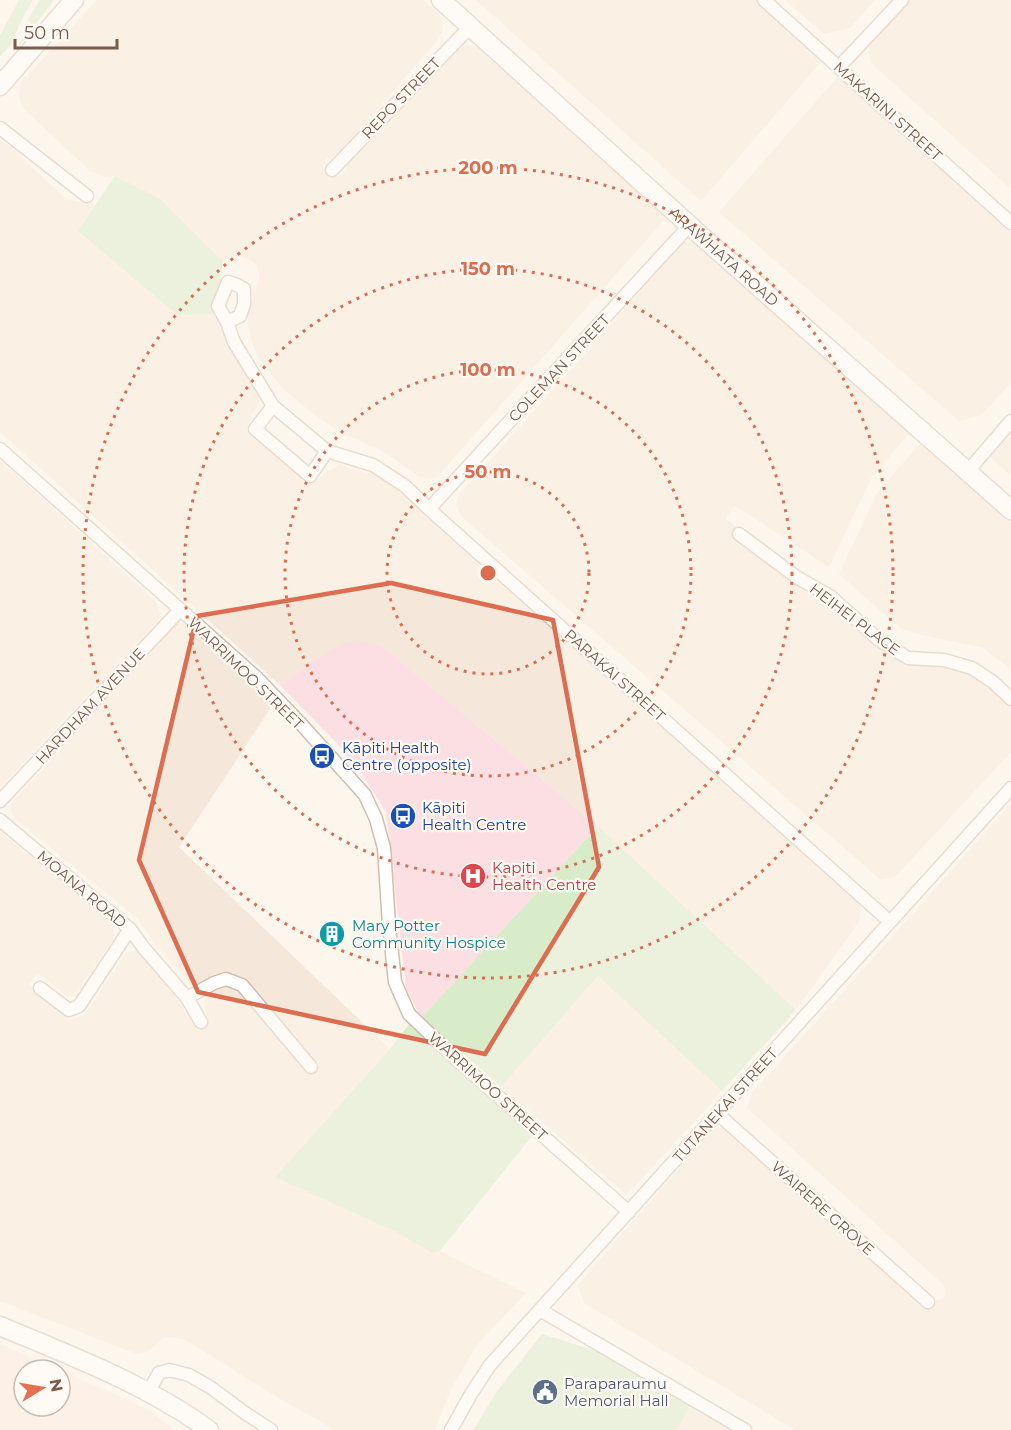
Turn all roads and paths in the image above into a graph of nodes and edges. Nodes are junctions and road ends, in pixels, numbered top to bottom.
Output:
1 (74, 0) edge
2 (441, 0) edge
3 (764, 0) edge
4 (902, 0) edge
5 (470, 27) junction
6 (839, 67) junction
7 (0, 86) edge
8 (0, 128) edge
9 (332, 170) dead end
10 (87, 196) dead end
11 (1011, 223) edge
12 (690, 226) junction
13 (227, 322) dead end
14 (273, 405) junction
15 (1011, 421) edge
16 (0, 449) edge
17 (327, 451) junction
18 (968, 471) junction
19 (429, 509) junction
20 (1011, 510) edge
21 (739, 534) dead end
22 (180, 610) junction
23 (1011, 699) edge
24 (1011, 788) edge
25 (0, 801) edge
26 (0, 820) edge
27 (890, 921) junction
28 (130, 929) junction
29 (40, 988) dead end
30 (187, 998) junction
31 (201, 1022) dead end
32 (311, 1067) dead end
33 (718, 1114) junction
34 (628, 1212) junction
35 (928, 1302) dead end
36 (540, 1310) junction
37 (0, 1326) edge
38 (149, 1391) junction
39 (209, 1430) edge
40 (271, 1430) edge
41 (451, 1430) edge
42 (745, 1430) edge

1 - 7 main road
2 - 5 main road, ARAWHATA ROAD
3 - 6 street, MAKARINI STREET
4 - 6 street
5 - 9 street, REPO STREET
5 - 12 main road, ARAWHATA ROAD
6 - 11 street, MAKARINI STREET
8 - 10 street
12 - 18 main road, ARAWHATA ROAD
12 - 19 street, COLEMAN STREET
13 - 14 street, PARAKAI STREET
14 - 17 street, PARAKAI STREET
14 - 17 street
15 - 18 street
16 - 22 street, WARRIMOO STREET
17 - 19 street, PARAKAI STREET
18 - 20 main road, ARAWHATA ROAD
19 - 27 street, PARAKAI STREET
21 - 23 street, HEIHEI PLACE
22 - 25 street, HARDHAM AVENUE
22 - 34 street, WARRIMOO STREET
24 - 27 street, TUTANEKAI STREET
26 - 28 street, MOANA ROAD
27 - 33 street, TUTANEKAI STREET
28 - 29 street
28 - 30 street, MOANA ROAD
30 - 31 street, MOANA ROAD
30 - 32 street
33 - 34 street, TUTANEKAI STREET
33 - 35 street, WAIRERE GROVE
34 - 36 street, TUTANEKAI STREET
36 - 41 street, TUTANEKAI STREET
36 - 42 street
37 - 38 main road
38 - 39 main road
38 - 40 street

